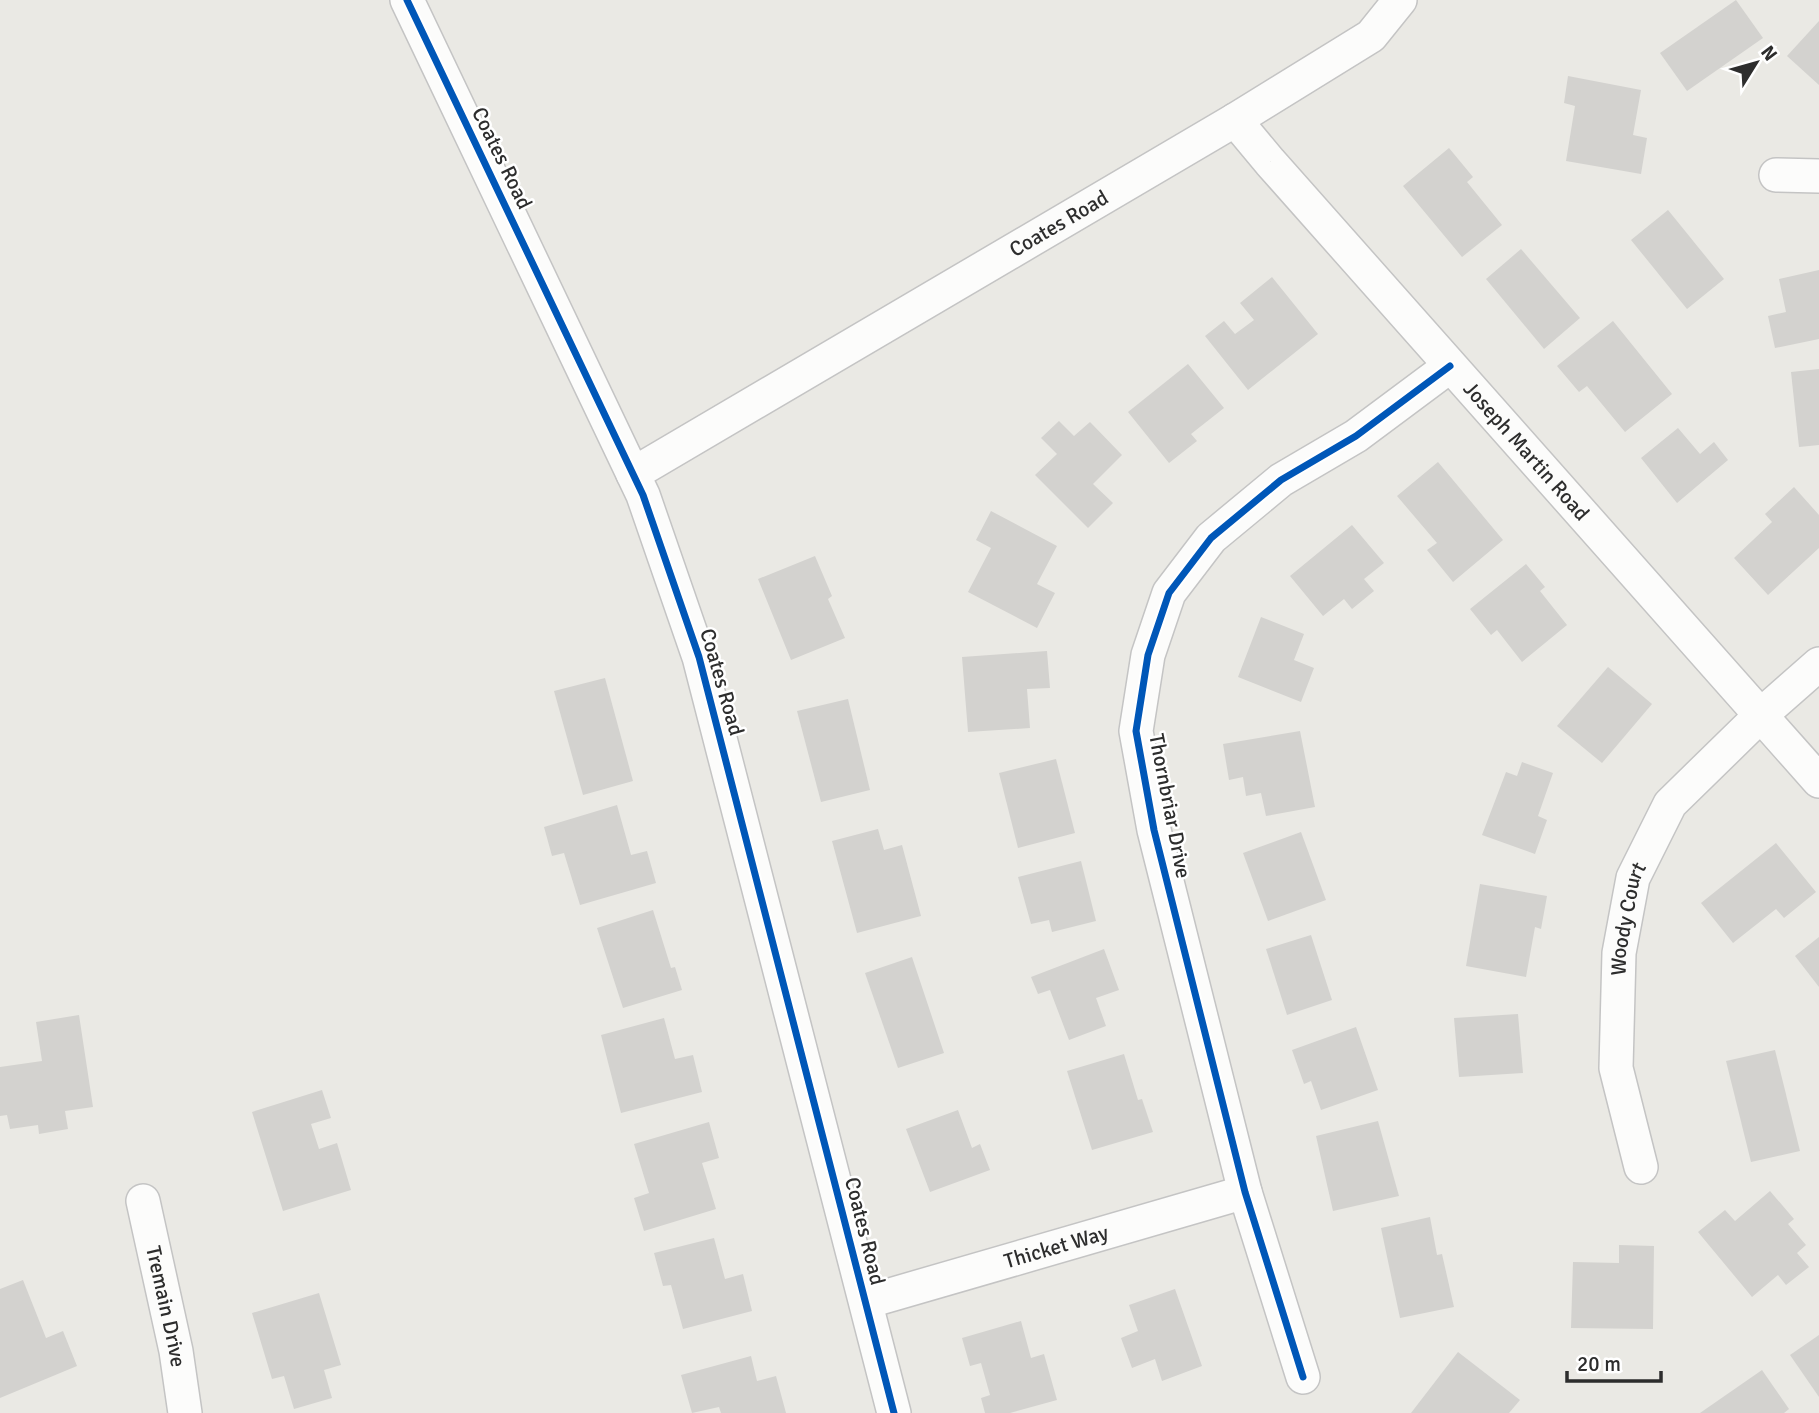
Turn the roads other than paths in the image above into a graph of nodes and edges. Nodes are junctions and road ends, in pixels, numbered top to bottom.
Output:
1 (407, 0) edge
2 (1400, 0) edge
3 (1235, 120) junction
4 (1776, 176) dead end
5 (1819, 176) edge
6 (1450, 366) junction
7 (633, 474) junction
8 (1819, 664) edge
9 (1761, 715) junction
10 (1819, 781) edge
11 (1641, 1167) dead end
12 (1245, 1192) junction
13 (143, 1201) dead end
14 (866, 1303) junction
15 (1303, 1377) dead end
16 (185, 1413) edge
17 (894, 1413) edge

1 - 7 street, Coates Road
2 - 3 street, Coates Road
3 - 6 street, Joseph Martin Road
3 - 7 street, Coates Road
4 - 5 street
6 - 9 street, Joseph Martin Road
6 - 12 street, Thornbriar Drive
7 - 14 street, Coates Road
8 - 9 street, Woody Court
9 - 10 street, Joseph Martin Road
9 - 11 street, Woody Court
12 - 14 street, Thicket Way
12 - 15 street, Thornbriar Drive
13 - 16 street, Tremain Drive
14 - 17 street, Coates Road

